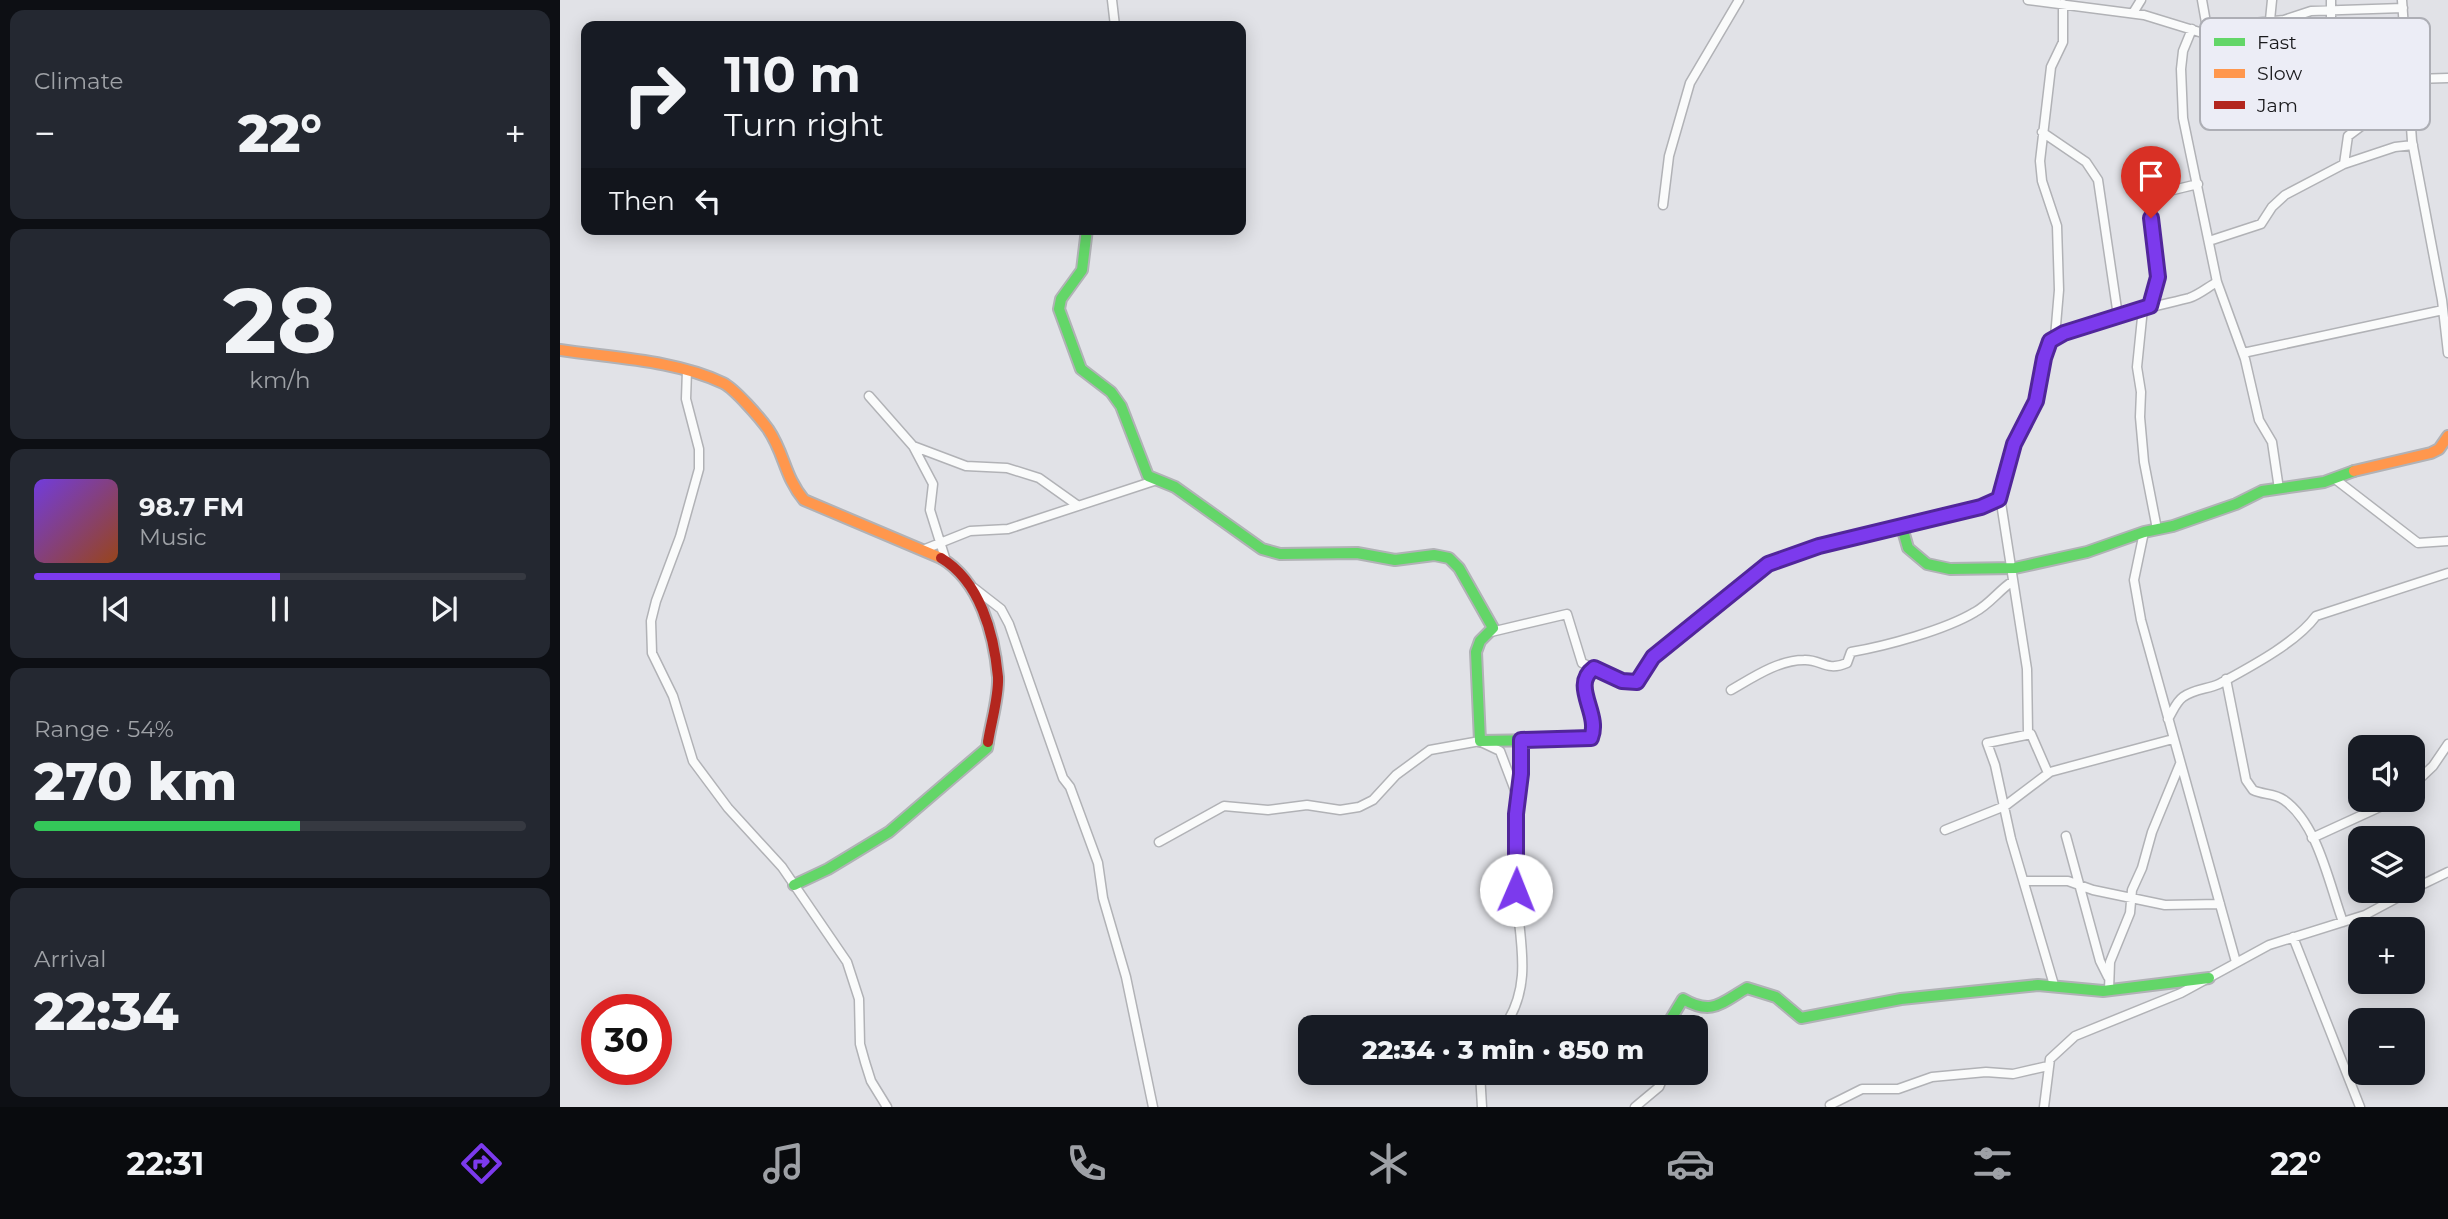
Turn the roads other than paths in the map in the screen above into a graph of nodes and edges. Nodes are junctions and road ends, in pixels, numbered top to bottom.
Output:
1 (1112, 0) edge
2 (1739, 0) edge
3 (2028, 0) edge
4 (2141, 0) edge
5 (2202, 0) edge
6 (2272, 0) edge
7 (2331, 0) edge
8 (2063, 4) junction
9 (2403, 4) edge
10 (2331, 10) junction
11 (2133, 13) junction
12 (2205, 18) edge
13 (2270, 18) edge
14 (2290, 18) edge
15 (2331, 18) edge
16 (1114, 21) edge
17 (2192, 29) junction
18 (2200, 32) edge
19 (2448, 78) edge
20 (2430, 79) edge
21 (2356, 130) edge
22 (2411, 130) edge
23 (2042, 132) junction
24 (2413, 145) junction
25 (2344, 164) junction
26 (2198, 184) junction
27 (1663, 205) dead end
28 (1086, 235) edge
29 (2209, 241) junction
30 (2217, 282) junction
31 (2147, 307) junction
32 (2443, 310) junction
33 (2119, 316) junction
34 (2055, 337) junction
35 (560, 350) edge
36 (2243, 353) junction
37 (2448, 353) edge
38 (687, 370) junction
39 (869, 396) dead end
40 (2448, 436) edge
41 (913, 446) junction
42 (2335, 479) junction
43 (1154, 481) junction
44 (2279, 489) junction
45 (1999, 499) junction
46 (1077, 505) junction
47 (1902, 527) junction
48 (2157, 529) junction
49 (2144, 532) junction
50 (2448, 541) edge
51 (940, 543) junction
52 (925, 549) junction
53 (946, 561) junction
54 (2011, 569) junction
55 (2448, 573) edge
56 (2013, 581) junction
57 (974, 588) junction
58 (1491, 632) junction
59 (1594, 668) junction
60 (2226, 679) junction
61 (1731, 690) dead end
62 (2168, 719) junction
63 (2028, 733) junction
64 (2173, 739) junction
65 (1521, 740) junction
66 (1481, 742) junction
67 (2448, 744) edge
68 (2180, 764) junction
69 (2048, 773) junction
70 (2425, 774) edge
71 (1517, 795) junction
72 (2005, 806) junction
73 (2369, 812) edge
74 (1945, 830) dead end
75 (2066, 836) dead end
76 (2312, 838) junction
77 (1159, 842) dead end
78 (2448, 872) edge
79 (2024, 881) junction
80 (2425, 883) edge
81 (2079, 884) junction
82 (794, 885) junction
83 (2133, 898) junction
84 (2389, 903) edge
85 (2220, 904) junction
86 (2343, 922) junction
87 (2292, 937) junction
88 (2236, 962) junction
89 (2108, 977) junction
90 (2209, 978) junction
91 (2054, 985) junction
92 (2109, 990) junction
93 (1511, 1015) edge
94 (1673, 1015) edge
95 (2048, 1066) junction
96 (1481, 1085) edge
97 (1660, 1085) edge
98 (1830, 1105) edge
99 (887, 1107) edge
100 (1153, 1107) edge
101 (1482, 1107) edge
102 (1635, 1107) edge
103 (2044, 1107) edge
104 (2360, 1107) edge

1 - 16 street
2 - 27 street
3 - 8 street
4 - 11 street
5 - 12 street
6 - 13 street
7 - 10 street
8 - 11 street
8 - 23 street
9 - 10 street
10 - 14 street
10 - 15 street
11 - 17 street
17 - 18 street
17 - 26 street
19 - 20 street
21 - 25 street
22 - 24 street
23 - 33 street
23 - 34 street
24 - 25 street
24 - 32 street
25 - 29 street
26 - 29 street
26 - 31 street
28 - 43 street
29 - 30 street
30 - 31 street
30 - 36 street
31 - 33 street
31 - 48 street
32 - 36 street
32 - 37 street
33 - 34 street
34 - 45 street
35 - 38 street
36 - 44 street
38 - 52 street
38 - 82 street
39 - 41 street
40 - 42 street
41 - 46 street
41 - 51 street
42 - 44 street
42 - 50 street
43 - 46 street
43 - 58 street
44 - 48 street
45 - 47 street
45 - 54 street
46 - 51 street
47 - 54 street
47 - 59 street
48 - 49 street
49 - 54 street
49 - 62 street
51 - 52 street
51 - 53 street
52 - 53 street
53 - 57 street
54 - 56 street
55 - 60 street
56 - 61 street
56 - 63 street
57 - 82 street
57 - 100 street
58 - 59 street
58 - 66 street
59 - 65 street
60 - 62 street
60 - 76 street
62 - 64 street
63 - 69 street
63 - 72 street
64 - 68 street
64 - 69 street
65 - 66 street
65 - 71 street
66 - 71 street
66 - 77 street
67 - 70 street
68 - 83 street
68 - 85 street
69 - 72 street
71 - 93 street
72 - 74 street
72 - 79 street
73 - 76 street
75 - 81 street
76 - 86 street
78 - 80 street
79 - 81 street
79 - 91 street
81 - 83 street
81 - 89 street
82 - 99 street
83 - 85 street
83 - 89 street
84 - 86 street
85 - 88 street
86 - 87 street
87 - 88 street
87 - 104 street
88 - 90 street
89 - 92 street
90 - 92 street
90 - 95 street
91 - 92 street
91 - 94 street
95 - 98 street
95 - 103 street
96 - 101 street
97 - 102 street

